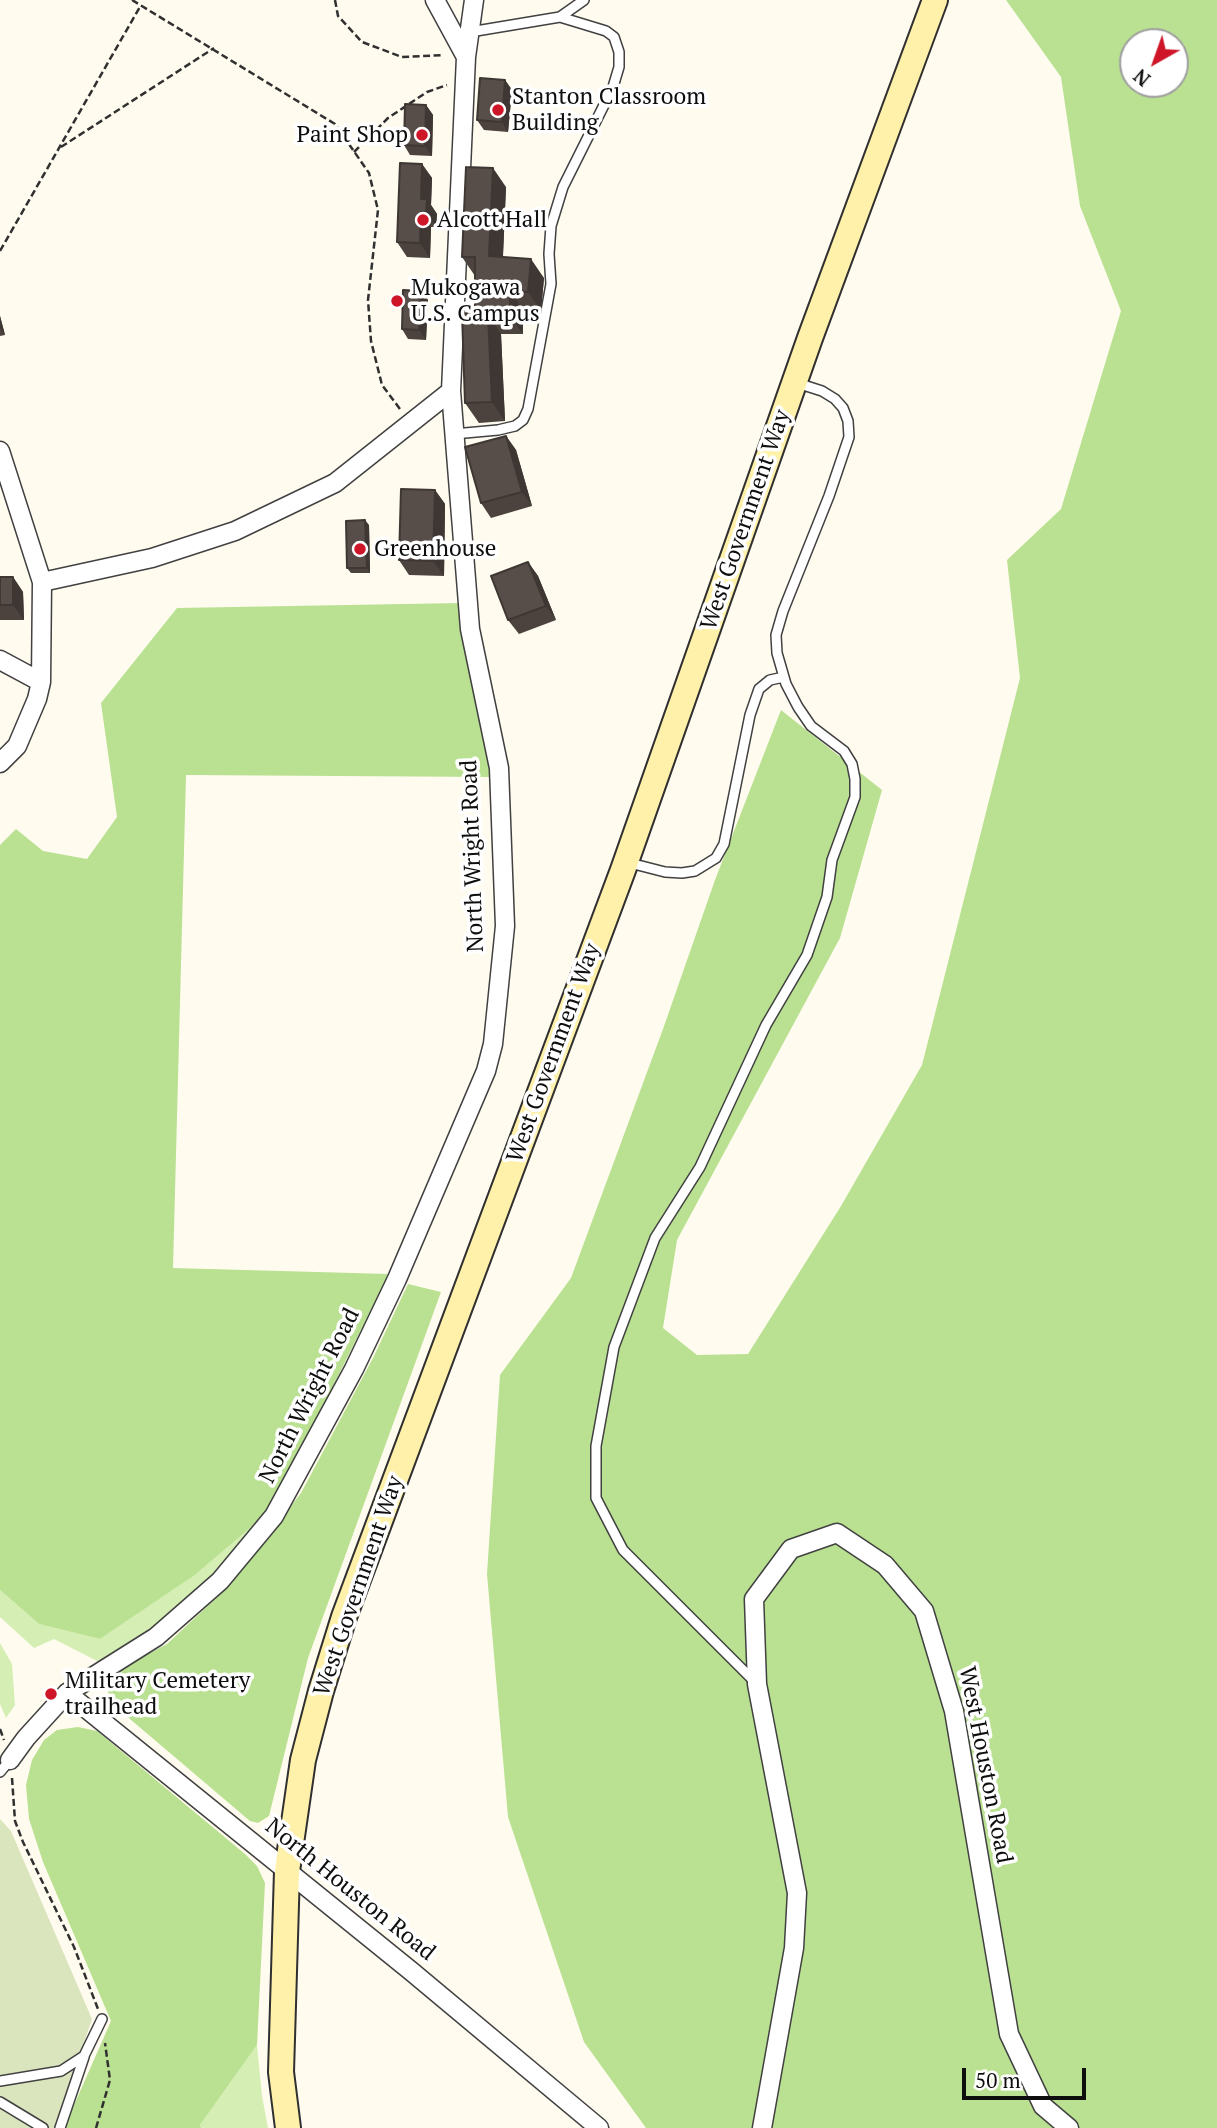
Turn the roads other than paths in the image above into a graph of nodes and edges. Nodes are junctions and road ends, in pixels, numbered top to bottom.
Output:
1 (435, 0) edge
2 (474, 0) edge
3 (584, 0) edge
4 (935, 0) edge
5 (560, 17) junction
6 (470, 32) junction
7 (465, 55) junction
8 (794, 382) junction
9 (451, 391) junction
10 (454, 434) junction
11 (0, 451) edge
12 (43, 582) junction
13 (0, 660) edge
14 (784, 677) junction
15 (41, 682) junction
16 (0, 763) edge
17 (625, 862) junction
18 (757, 1684) junction
19 (67, 1693) junction
20 (5, 1766) edge
21 (287, 1871) junction
22 (102, 2019) road end
23 (84, 2056) junction
24 (0, 2081) edge
25 (0, 2102) edge
26 (43, 2128) edge
27 (60, 2128) edge
28 (288, 2128) edge
29 (599, 2128) edge
30 (762, 2128) edge
31 (1069, 2128) edge

1 - 7 street
2 - 6 street, North Wright Road
3 - 5 lane
4 - 8 main road, West Government Way
5 - 6 lane
5 - 10 lane
6 - 7 street, North Wright Road
7 - 9 street, North Wright Road
8 - 14 lane
8 - 17 main road, West Government Way
9 - 10 street, North Wright Road
9 - 12 street
10 - 19 street, North Wright Road
11 - 12 street
12 - 15 street
13 - 15 street
14 - 17 lane
14 - 18 lane
15 - 16 street
17 - 21 main road, West Government Way
18 - 30 street, West Houston Road
18 - 31 street, West Houston Road
19 - 20 street, North Wright Road
19 - 21 street, North Houston Road
21 - 28 main road, West Government Way
21 - 29 street, North Houston Road
22 - 23 lane
23 - 24 lane
23 - 27 lane
25 - 26 lane

